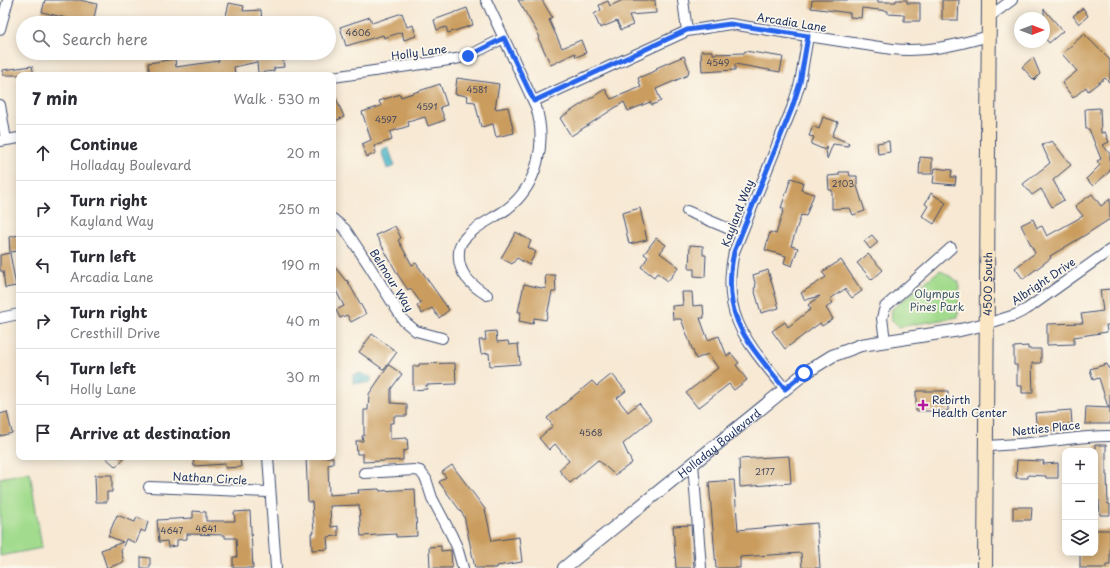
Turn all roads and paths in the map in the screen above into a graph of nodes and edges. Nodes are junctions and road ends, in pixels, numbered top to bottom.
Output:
1 (8, 0) edge
2 (486, 0) edge
3 (683, 0) edge
4 (989, 0) edge
5 (1012, 0) edge
6 (989, 17) junction
7 (0, 29) edge
8 (687, 30) junction
9 (808, 36) junction
10 (989, 36) junction
11 (504, 38) junction
12 (336, 77) edge
13 (534, 101) junction
14 (0, 105) edge
15 (16, 138) edge
16 (3, 140) edge
17 (687, 211) dead end
18 (336, 221) edge
19 (741, 234) junction
20 (951, 248) dead end
21 (1110, 250) edge
22 (487, 295) dead end
23 (16, 315) edge
24 (0, 318) edge
25 (986, 324) junction
26 (442, 338) dead end
27 (885, 341) junction
28 (785, 389) junction
29 (1110, 436) edge
30 (985, 447) junction
31 (268, 460) edge
32 (693, 463) junction
33 (364, 473) dead end
34 (149, 487) dead end
35 (270, 492) junction
36 (276, 568) edge
37 (463, 568) edge
38 (564, 568) edge
39 (701, 568) edge
40 (985, 568) edge

1 - 7 street
2 - 11 street
3 - 8 street
4 - 6 main road, 4500 South
5 - 6 street
6 - 10 main road, 4500 South
8 - 9 street, Arcadia Lane
8 - 13 street, Arcadia Lane
9 - 10 street, Arcadia Lane
9 - 19 street, Kayland Way
10 - 25 main road, 4500 South
11 - 12 street, Holly Lane
11 - 13 street
13 - 22 street
14 - 16 street
15 - 16 street
17 - 19 street
18 - 26 street, Belmour Way
19 - 28 street, Kayland Way
20 - 27 street
21 - 25 street, Albright Drive
23 - 24 street
25 - 27 street, Holladay Boulevard
25 - 30 main road, 4500 South
27 - 28 street, Holladay Boulevard
28 - 32 street, Holladay Boulevard
29 - 30 street, Netties Place
30 - 40 main road, 4500 South
31 - 35 street
32 - 38 street, Holladay Boulevard
32 - 39 street
33 - 37 street
34 - 35 street, Nathan Circle
35 - 36 street

